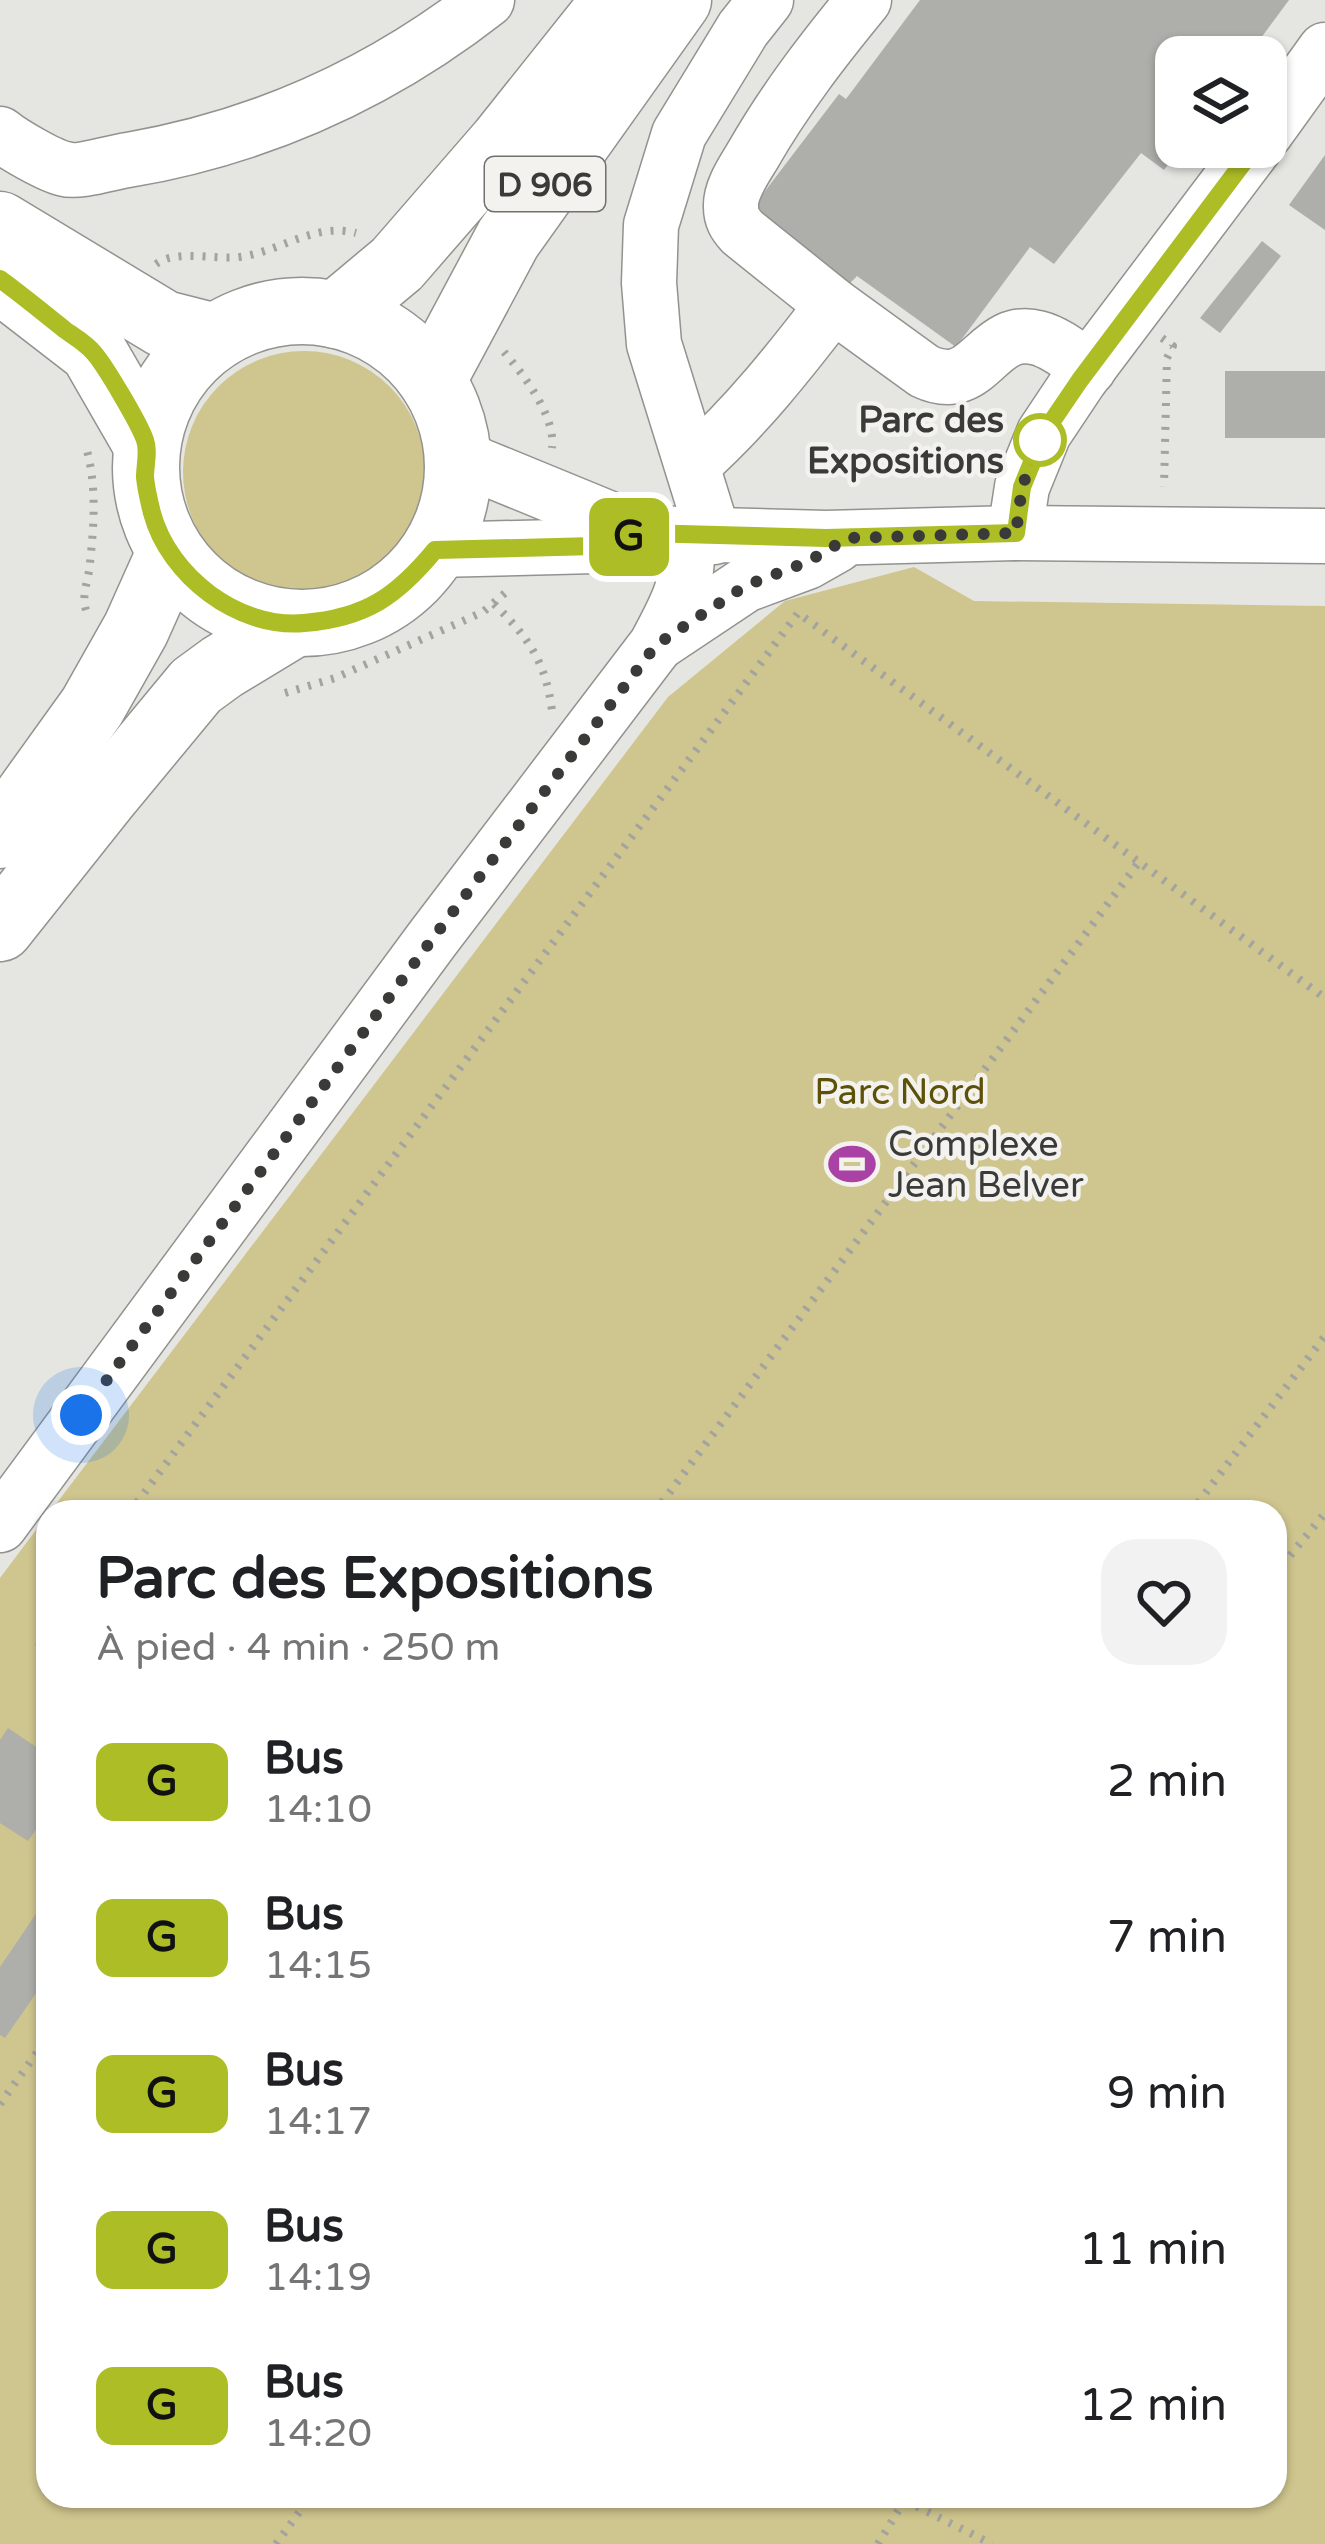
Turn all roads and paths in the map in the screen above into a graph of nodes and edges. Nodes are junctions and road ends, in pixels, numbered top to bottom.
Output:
1 (488, 0) edge
2 (616, 0) edge
3 (678, 0) edge
4 (766, 0) edge
5 (864, 0) edge
6 (1325, 50) edge
7 (1287, 103) edge
8 (0, 134) edge
9 (1239, 168) edge
10 (0, 225) edge
11 (366, 241) dead end
12 (148, 275) dead end
13 (0, 279) edge
14 (833, 305) junction
15 (336, 315) junction
16 (1150, 330) dead end
17 (215, 337) junction
18 (494, 343) dead end
19 (1089, 368) junction
20 (432, 381) junction
21 (82, 434) dead end
22 (146, 443) junction
23 (458, 453) junction
24 (693, 464) junction
25 (549, 467) dead end
26 (1164, 487) dead end
27 (1016, 533) junction
28 (682, 535) junction
29 (1325, 536) edge
30 (848, 538) junction
31 (435, 550) junction
32 (170, 553) junction
33 (511, 580) dead end
34 (494, 604) junction
35 (94, 619) dead end
36 (293, 624) junction
37 (656, 645) junction
38 (276, 696) dead end
39 (558, 772) junction
40 (0, 835) edge
41 (1139, 862) junction
42 (0, 928) edge
43 (1325, 998) edge
44 (1325, 1336) edge
45 (139, 1500) edge
46 (664, 1500) edge
47 (1200, 1500) edge
48 (1325, 1513) edge
49 (0, 1525) edge
50 (1325, 1525) edge
51 (1312, 1529) junction
52 (1287, 1559) edge
53 (36, 2054) edge
54 (0, 2104) edge
55 (302, 2508) edge
56 (901, 2508) edge
57 (924, 2508) edge
58 (276, 2544) edge
59 (878, 2544) edge
60 (992, 2544) edge

1 - 8 street
2 - 15 main road, D 906
3 - 20 main road, D 906
4 - 24 street
5 - 14 street
6 - 7 street
9 - 19 street
10 - 17 main road
11 - 12 path
13 - 22 main road
14 - 19 street
14 - 24 street
15 - 17 main road
15 - 20 main road
16 - 26 path
17 - 22 main road
18 - 25 path
19 - 27 street
20 - 23 main road
21 - 35 path
22 - 32 main road
23 - 28 street
23 - 31 main road
24 - 28 street
27 - 29 street
27 - 30 street
28 - 30 street
28 - 31 street
28 - 37 street
30 - 37 street
31 - 36 main road
32 - 36 main road
32 - 40 main road
33 - 34 path
34 - 38 path
34 - 39 path
36 - 42 main road
37 - 39 street
39 - 49 street
41 - 43 path
41 - 45 path
41 - 46 path
44 - 47 path
48 - 51 path
50 - 51 path
51 - 52 path
53 - 54 path
55 - 58 path
56 - 59 path
57 - 60 path

